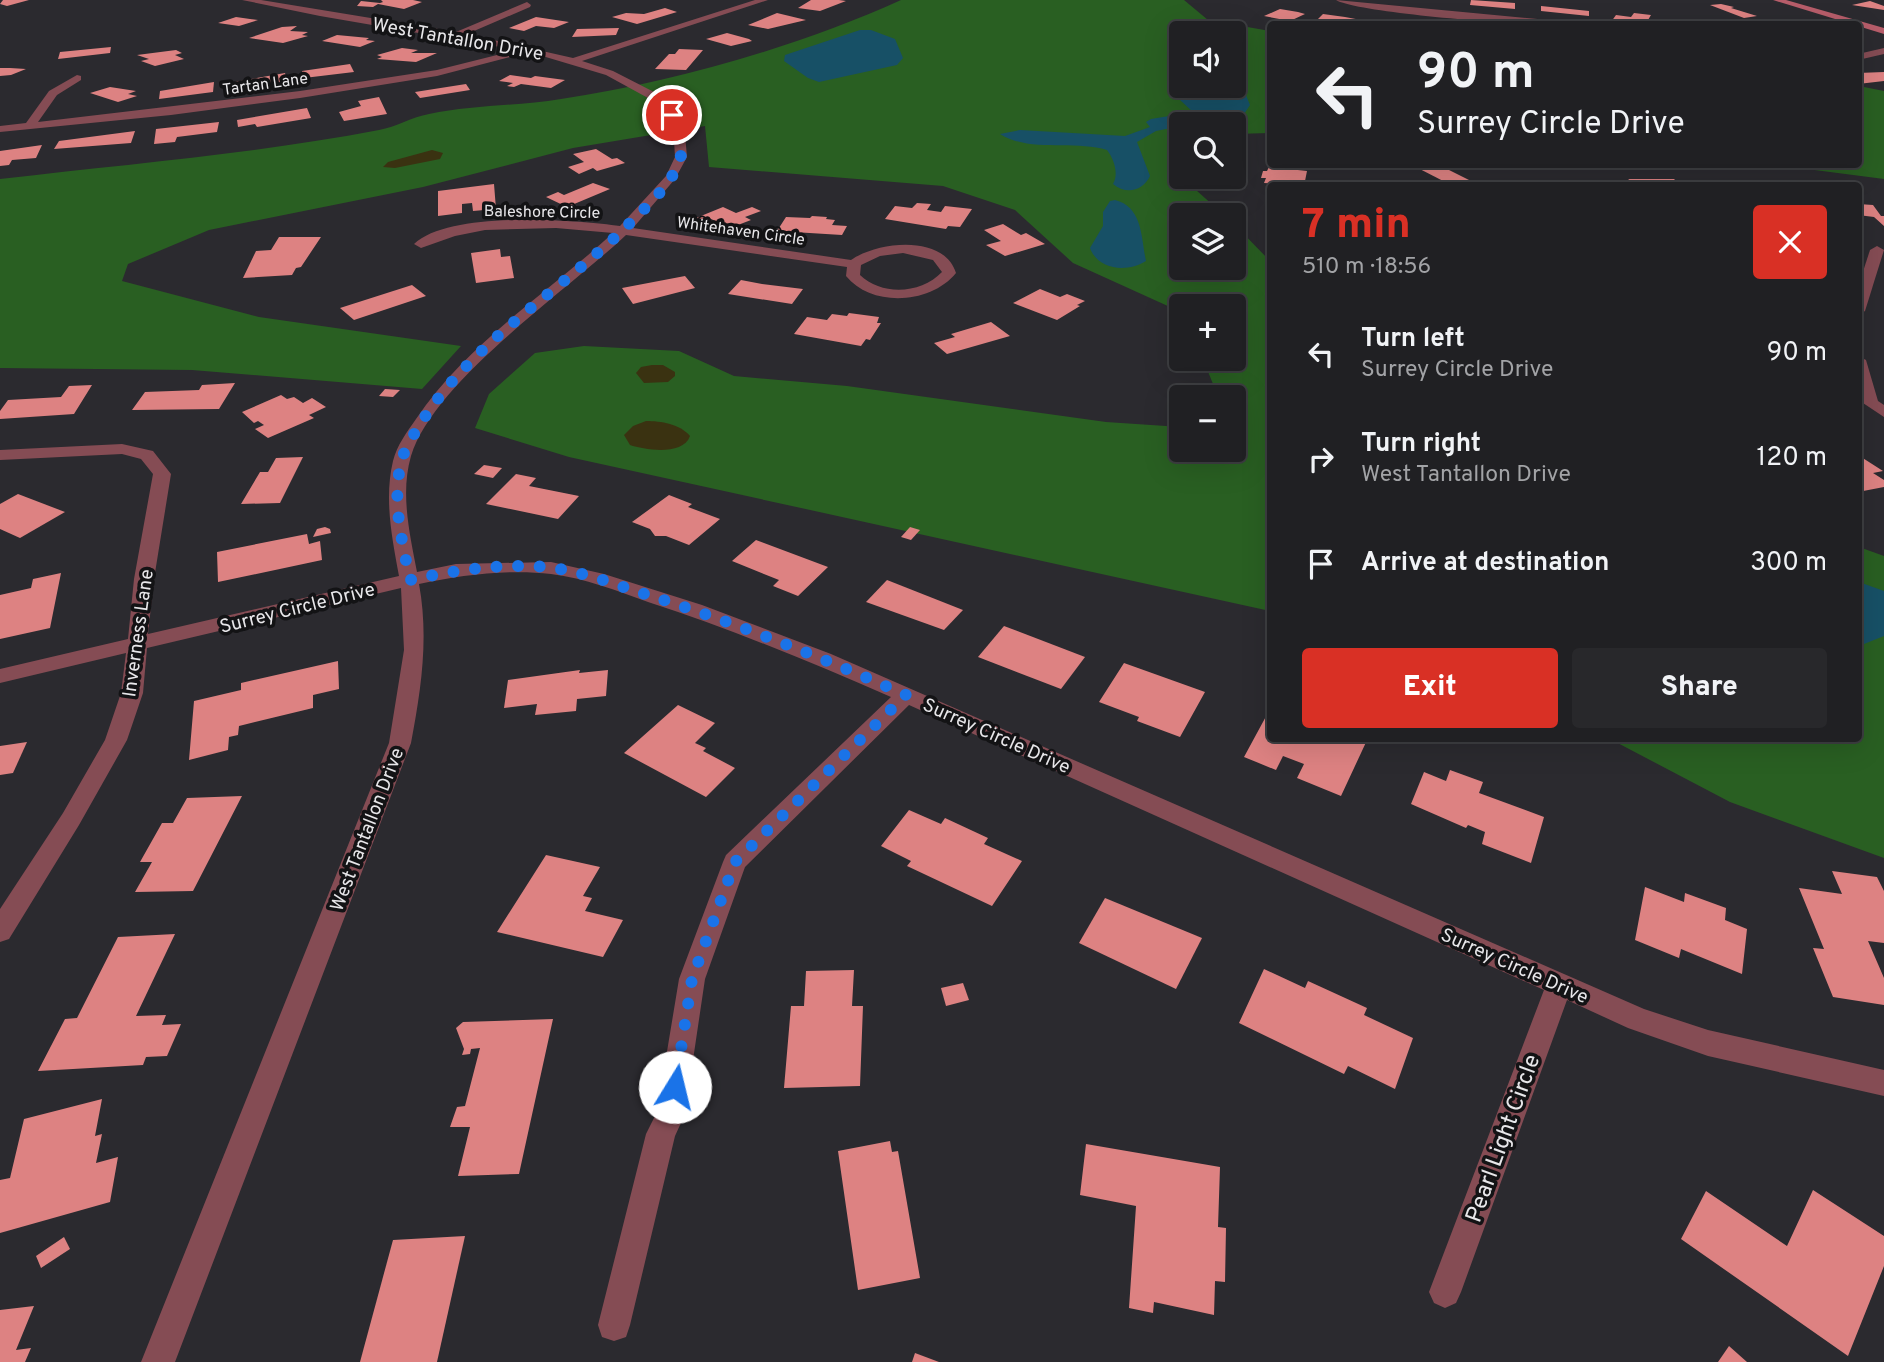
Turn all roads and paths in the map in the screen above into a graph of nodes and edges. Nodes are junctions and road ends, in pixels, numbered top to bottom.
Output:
1 (246, 0) edge
2 (764, 0) edge
3 (1340, 0) edge
4 (1777, 0) edge
5 (527, 5) dead end
6 (1527, 21) edge
7 (1849, 21) edge
8 (1862, 25) edge
9 (1884, 31) edge
10 (457, 35) junction
11 (531, 48) junction
12 (1884, 51) edge
13 (1862, 56) edge
14 (573, 61) junction
15 (77, 78) dead end
16 (30, 127) junction
17 (0, 129) edge
18 (623, 230) junction
19 (421, 244) dead end
20 (1862, 248) edge
21 (1880, 250) edge
22 (854, 264) junction
23 (1862, 300) edge
24 (1862, 374) edge
25 (1871, 405) edge
26 (0, 455) edge
27 (410, 580) junction
28 (138, 646) junction
29 (0, 676) edge
30 (906, 695) junction
31 (0, 931) edge
32 (1559, 984) junction
33 (1884, 1083) edge
34 (1445, 1292) dead end
35 (614, 1325) dead end
36 (158, 1362) edge

1 - 10 street, West Tantallon Drive
2 - 14 street
3 - 6 street
4 - 7 street
5 - 10 street
8 - 9 street
10 - 11 street, West Tantallon Drive
11 - 14 street, West Tantallon Drive
11 - 16 street, Tartan Lane
12 - 13 street
14 - 18 street, West Tantallon Drive
15 - 16 street
16 - 17 street, Tartan Lane
18 - 19 street, Baleshore Circle
18 - 22 street, Whitehaven Circle
18 - 27 street, West Tantallon Drive
20 - 21 street
21 - 23 street
22 - 22 street
24 - 25 street
26 - 28 street, Inverness Lane
27 - 28 street, Surrey Circle Drive
27 - 30 street, Surrey Circle Drive
27 - 36 street, West Tantallon Drive
28 - 29 street, Surrey Circle Drive
28 - 31 street, Inverness Lane
30 - 32 street, Surrey Circle Drive
30 - 35 street
32 - 33 street, Surrey Circle Drive
32 - 34 street, Pearl Light Circle

